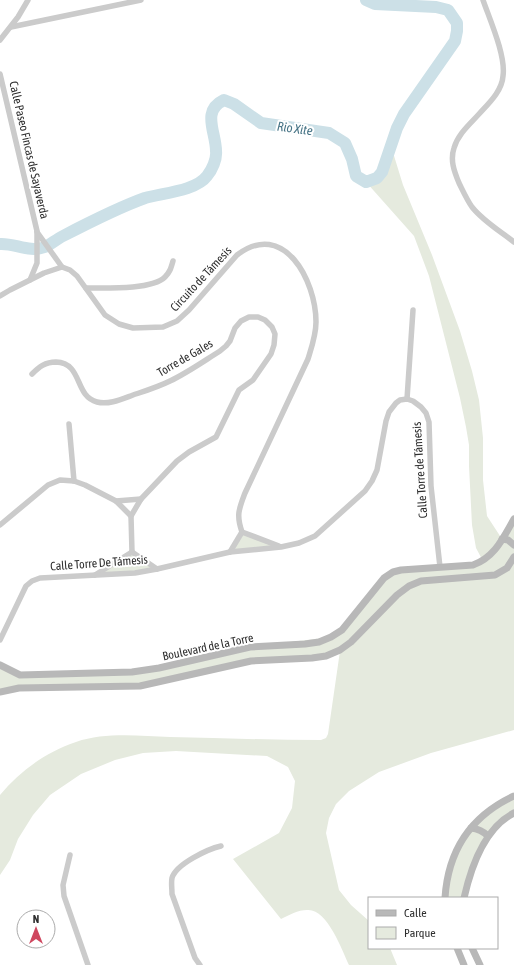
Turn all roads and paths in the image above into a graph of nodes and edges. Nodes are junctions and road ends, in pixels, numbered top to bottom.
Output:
1 (28, 0) edge
2 (141, 0) edge
3 (483, 0) edge
4 (11, 27) junction
5 (0, 40) edge
6 (0, 74) edge
7 (37, 231) junction
8 (514, 242) edge
9 (173, 261) dead end
10 (62, 267) junction
11 (30, 280) junction
12 (86, 288) junction
13 (0, 296) edge
14 (413, 310) dead end
15 (32, 374) dead end
16 (407, 399) junction
17 (69, 424) dead end
18 (74, 481) junction
19 (141, 499) junction
20 (116, 501) junction
21 (131, 516) junction
22 (514, 519) edge
23 (0, 526) edge
24 (242, 532) junction
25 (502, 539) junction
26 (514, 545) edge
27 (281, 547) junction
28 (132, 552) junction
29 (230, 552) junction
30 (514, 557) edge
31 (440, 567) junction
32 (157, 569) junction
33 (94, 575) junction
34 (0, 640) edge
35 (0, 664) edge
36 (20, 675) junction
37 (19, 688) junction
38 (0, 692) edge
39 (514, 796) edge
40 (514, 813) edge
41 (471, 828) junction
42 (488, 836) junction
43 (221, 846) dead end
44 (70, 855) dead end
45 (445, 897) edge
46 (464, 897) edge
47 (457, 949) edge
48 (472, 949) edge
49 (195, 958) junction
50 (88, 965) edge
51 (194, 965) edge
52 (200, 965) edge
53 (464, 965) edge
54 (480, 965) edge

1 - 4 street
2 - 4 street
3 - 8 street
4 - 5 street
6 - 7 street, Calle Paseo Fincas de Sayaverda
7 - 10 street, Calle Paseo Fincas de Sayaverda
7 - 11 street, Calle Paseo Fincas de Sayaverda
9 - 12 street
10 - 11 street
10 - 12 street, Circuito de Támesis
11 - 13 street
12 - 24 street, Circuito de Támesis
14 - 16 street
15 - 19 street, Torre de Gales
16 - 27 street
16 - 31 street, Calle Torre de Támesis
17 - 18 street
18 - 20 street
18 - 23 street
19 - 20 street
19 - 21 street, Torre de Gales
20 - 21 street
21 - 28 street
22 - 25 street, Boulevard de la Torre
24 - 27 street
24 - 29 street
25 - 26 street
25 - 31 street, Boulevard de la Torre
27 - 29 street, Calle Torre De Támesis
28 - 32 street
28 - 33 street
29 - 32 street, Calle Torre De Támesis
30 - 37 street, Boulevard de la Torre
31 - 36 street, Boulevard de la Torre
32 - 33 street, Calle Torre De Támesis
33 - 34 street, Calle Torre De Támesis
35 - 36 street
36 - 37 street
37 - 38 street, Boulevard de la Torre
39 - 41 street
40 - 42 street
41 - 42 street
41 - 45 street
42 - 46 street
43 - 49 street
44 - 50 street
47 - 53 street
48 - 54 street
49 - 51 street
49 - 52 street

